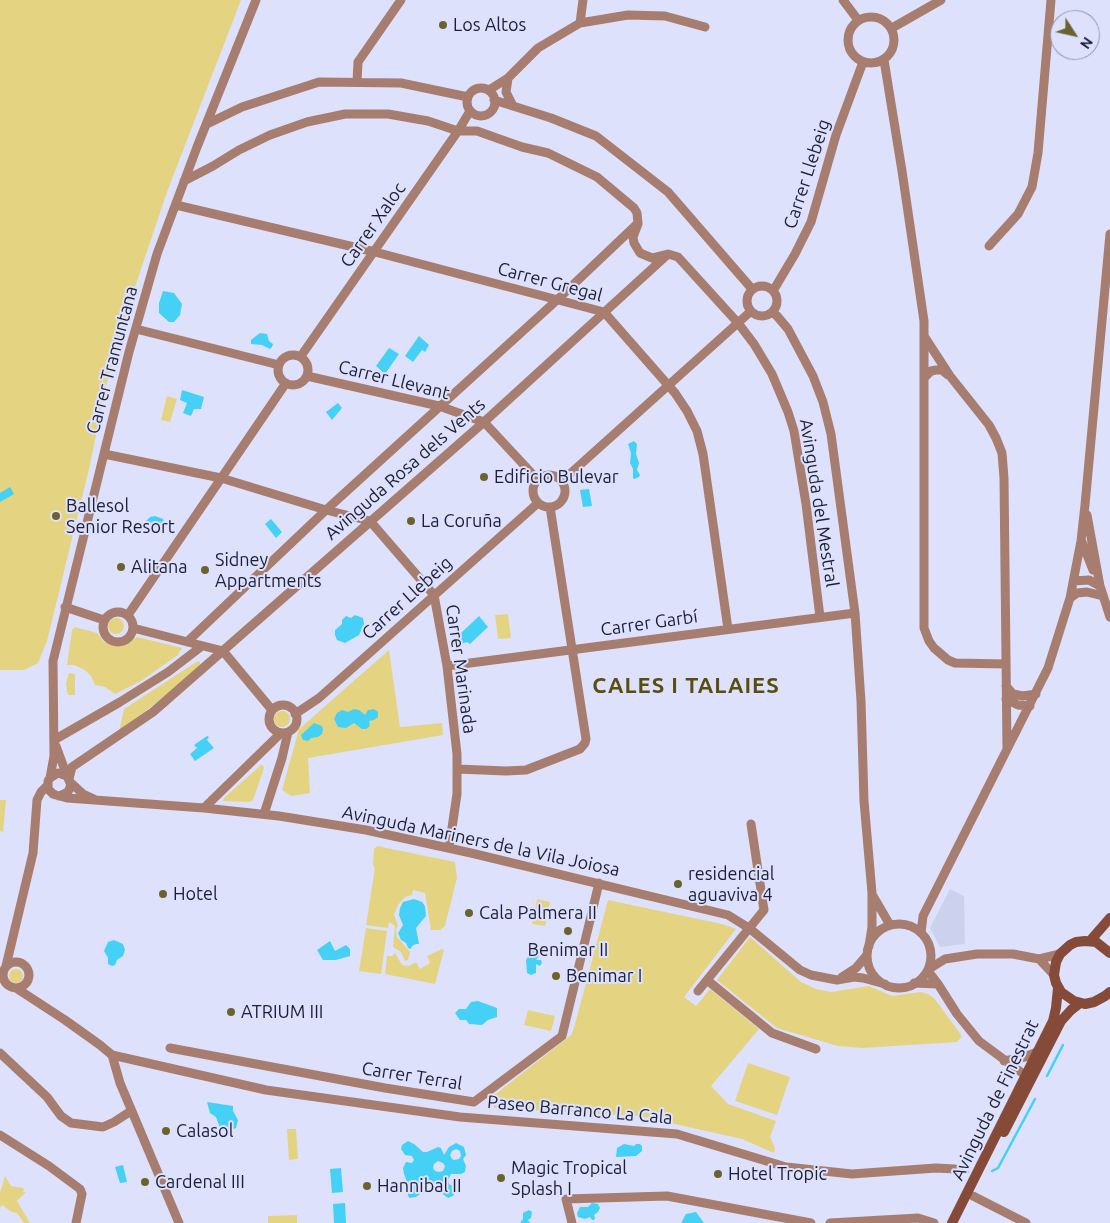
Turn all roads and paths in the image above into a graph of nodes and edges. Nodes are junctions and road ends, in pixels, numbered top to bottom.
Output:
1 (256, 0) edge
2 (400, 0) edge
3 (582, 0) edge
4 (843, 0) edge
5 (1051, 0) edge
6 (938, 1) edge
7 (858, 20) junction
8 (580, 23) junction
9 (705, 27) dead end
10 (892, 28) junction
11 (884, 60) junction
12 (863, 62) junction
13 (508, 78) junction
14 (357, 82) junction
15 (489, 90) junction
16 (468, 96) junction
17 (494, 100) junction
18 (513, 106) junction
19 (470, 111) junction
20 (207, 124) junction
21 (458, 131) junction
22 (184, 181) junction
23 (176, 205) junction
24 (638, 224) junction
25 (1110, 234) edge
26 (989, 246) dead end
27 (375, 252) junction
28 (668, 254) junction
29 (752, 289) junction
30 (773, 291) junction
31 (557, 300) junction
32 (604, 312) junction
33 (750, 312) junction
34 (772, 312) junction
35 (738, 323) junction
36 (136, 329) junction
37 (924, 335) junction
38 (301, 356) junction
39 (279, 365) junction
40 (307, 376) junction
41 (950, 376) junction
42 (924, 378) junction
43 (286, 383) junction
44 (669, 385) junction
45 (439, 406) junction
46 (484, 422) junction
47 (104, 454) junction
48 (221, 478) junction
49 (538, 479) junction
50 (562, 481) junction
51 (538, 503) junction
52 (1086, 505) junction
53 (550, 507) junction
54 (326, 510) junction
55 (370, 521) junction
56 (1081, 541) junction
57 (1074, 581) junction
58 (1100, 586) junction
59 (434, 595) junction
60 (1103, 596) junction
61 (1070, 598) junction
62 (65, 607) junction
63 (856, 613) junction
64 (128, 615) junction
65 (820, 617) junction
66 (1110, 617) edge
67 (104, 620) junction
68 (133, 628) junction
69 (728, 629) junction
70 (187, 642) junction
71 (202, 646) junction
72 (572, 649) junction
73 (223, 651) junction
74 (1006, 664) junction
75 (447, 666) junction
76 (1006, 686) junction
77 (1036, 694) junction
78 (1006, 699) junction
79 (1030, 706) junction
80 (272, 710) junction
81 (295, 714) junction
82 (284, 732) junction
83 (54, 740) junction
84 (1007, 752) junction
85 (457, 769) junction
86 (69, 779) junction
87 (49, 782) junction
88 (57, 796) junction
89 (96, 800) junction
90 (39, 808) junction
91 (204, 808) junction
92 (264, 814) junction
93 (750, 824) dead end
94 (449, 848) junction
95 (599, 883) junction
96 (872, 893) junction
97 (924, 916) junction
98 (1109, 920) edge
99 (890, 925) junction
100 (907, 925) junction
101 (749, 928) junction
102 (921, 933) junction
103 (1090, 941) junction
104 (10, 946) junction
105 (868, 950) junction
106 (1108, 951) edge
107 (931, 953) junction
108 (1060, 954) junction
109 (945, 959) junction
110 (1039, 959) junction
111 (18, 962) junction
112 (6, 966) junction
113 (928, 970) junction
114 (1054, 975) junction
115 (1, 977) edge
116 (707, 980) junction
117 (838, 980) junction
118 (885, 984) junction
119 (914, 984) junction
120 (938, 984) junction
121 (26, 987) junction
122 (16, 988) junction
123 (1058, 988) junction
124 (698, 991) dead end
125 (1110, 992) edge
126 (32, 1000) junction
127 (1105, 1001) edge
128 (1080, 1003) junction
129 (170, 1048) dead end
130 (816, 1049) dead end
131 (1037, 1052) junction
132 (0, 1053) edge
133 (112, 1056) junction
134 (1004, 1060) junction
135 (1025, 1075) junction
136 (131, 1111) junction
137 (1, 1136) edge
138 (955, 1170) dead end
139 (973, 1196) junction
140 (76, 1223) edge
141 (179, 1223) edge
142 (572, 1223) edge
143 (811, 1223) edge
144 (830, 1223) edge
145 (934, 1223) edge
146 (952, 1223) edge
147 (960, 1223) edge
148 (1026, 1223) edge

1 - 20 street, Carrer Tramuntana
2 - 14 street
3 - 8 street
4 - 7 street
5 - 26 street
6 - 10 street
7 - 10 street
7 - 12 street
8 - 9 street
8 - 13 street
10 - 11 street
11 - 12 street
11 - 37 street
12 - 30 street, Carrer Llebeig
13 - 15 street
13 - 18 street
14 - 16 street
14 - 20 street
15 - 16 street
15 - 17 street
16 - 19 street
17 - 18 street
17 - 19 street
18 - 29 street
19 - 21 street, Carrer Xaloc
20 - 22 street, Carrer Tramuntana
21 - 22 street
21 - 24 street
21 - 27 street, Carrer Xaloc
22 - 23 street, Carrer Tramuntana
23 - 27 street, Carrer Gregal
23 - 36 street, Carrer Tramuntana
24 - 28 street
24 - 31 street, Avinguda Rosa dels Vents
25 - 52 street
27 - 31 street, Carrer Gregal
27 - 38 street, Carrer Xaloc
28 - 32 street, Avinguda Rosa dels Vents
28 - 35 street, Avinguda del Mestral
29 - 30 street
29 - 33 street
30 - 34 street
31 - 32 street, Carrer Gregal
31 - 45 street, Avinguda Rosa dels Vents
32 - 44 street, Carrer Gregal
32 - 46 street, Avinguda Rosa dels Vents
33 - 34 street
33 - 35 street
34 - 63 street, Avinguda del Mestral
35 - 44 street
35 - 65 street, Avinguda del Mestral
36 - 39 street
36 - 47 street, Carrer Tramuntana
37 - 41 street
37 - 42 street
38 - 39 street
38 - 40 street
39 - 43 street
40 - 43 street
40 - 45 street, Carrer Llevant
41 - 42 street
41 - 74 street
42 - 74 street
43 - 48 street
44 - 50 street
44 - 69 street, Carrer Gregal
45 - 46 street, Carrer Llevant
45 - 54 street, Avinguda Rosa dels Vents
46 - 49 street, Carrer Llevant
46 - 55 street, Avinguda Rosa dels Vents
47 - 48 street
47 - 62 street, Carrer Tramuntana
48 - 54 street
48 - 64 street
49 - 50 street
49 - 51 street
50 - 53 street
51 - 53 street
51 - 59 street, Carrer Llebeig
52 - 56 street
52 - 58 street
53 - 72 street
54 - 55 street
54 - 70 street, Avinguda Rosa dels Vents
55 - 59 street, Carrer Marinada
55 - 73 street, Avinguda Rosa dels Vents
56 - 57 street
56 - 58 street
57 - 58 street
57 - 61 street
58 - 60 street
59 - 75 street, Carrer Marinada
59 - 81 street, Carrer Llebeig
60 - 61 street
60 - 66 street
61 - 77 street
62 - 67 street
62 - 83 street, Carrer Tramuntana
63 - 65 street, Carrer Garbí
63 - 96 street, Avinguda del Mestral
64 - 67 street
64 - 68 street
65 - 69 street, Carrer Garbí
67 - 68 street
68 - 70 street
69 - 72 street, Carrer Garbí
70 - 71 street
71 - 73 street
71 - 83 street
72 - 75 street, Carrer Garbí
72 - 85 street
73 - 80 street
73 - 86 street, Avinguda Rosa dels Vents
74 - 76 street
75 - 85 street, Carrer Marinada
76 - 77 street
76 - 78 street
77 - 79 street
78 - 79 street
78 - 84 street
79 - 84 street
80 - 81 street
80 - 82 street
81 - 82 street
82 - 91 street
82 - 92 street
83 - 86 street, Carrer Tramuntana
83 - 87 street, Carrer Tramuntana
84 - 97 street
85 - 94 street, Carrer Marinada
86 - 87 street
86 - 88 street
86 - 89 street, Avinguda Mariners de la Vila Joiosa
87 - 88 street
87 - 90 street, Carrer Tramuntana
88 - 89 street, Avinguda Mariners de la Vila Joiosa
88 - 90 street
89 - 91 street, Avinguda Mariners de la Vila Joiosa
90 - 104 street, Carrer Tramuntana
91 - 92 street, Avinguda Mariners de la Vila Joiosa
92 - 94 street, Avinguda Mariners de la Vila Joiosa
93 - 101 street
94 - 95 street, Avinguda Mariners de la Vila Joiosa
95 - 101 street, Avinguda Mariners de la Vila Joiosa
95 - 129 street, Carrer Terral
96 - 99 street, Avinguda del Mestral
96 - 105 street, Avinguda del Mestral
97 - 100 street
97 - 102 street
98 - 103 main road
98 - 106 main road
99 - 100 street
99 - 105 street
100 - 102 street
101 - 116 street
101 - 117 street, Avinguda Mariners de la Vila Joiosa
102 - 107 street
103 - 106 main road
103 - 108 main road
104 - 111 street
104 - 112 street, Carrer Tramuntana
105 - 117 street
105 - 118 street
107 - 109 street
107 - 113 street
108 - 110 street
108 - 114 main road
109 - 110 street
109 - 113 street
110 - 114 street
111 - 112 street
111 - 121 street
112 - 115 street
113 - 119 street
113 - 120 street
114 - 123 main road
115 - 122 street
116 - 124 street
116 - 130 street
117 - 118 street, Avinguda Mariners de la Vila Joiosa
118 - 119 street
119 - 120 street
120 - 134 street
121 - 122 street
121 - 126 street
122 - 126 street
123 - 128 main road
123 - 131 main road, Avinguda de Finestrat
125 - 127 main road
126 - 133 street
127 - 128 main road
128 - 139 main road, Avinguda de Finestrat
131 - 134 street
131 - 135 main road, Avinguda de Finestrat
132 - 136 street
133 - 136 street
133 - 138 street, Paseo Barranco La Cala
134 - 135 street
135 - 146 main road, Avinguda de Finestrat
136 - 141 street
137 - 140 street
139 - 147 main road, Avinguda de Finestrat
139 - 148 street
142 - 143 street
144 - 145 street

